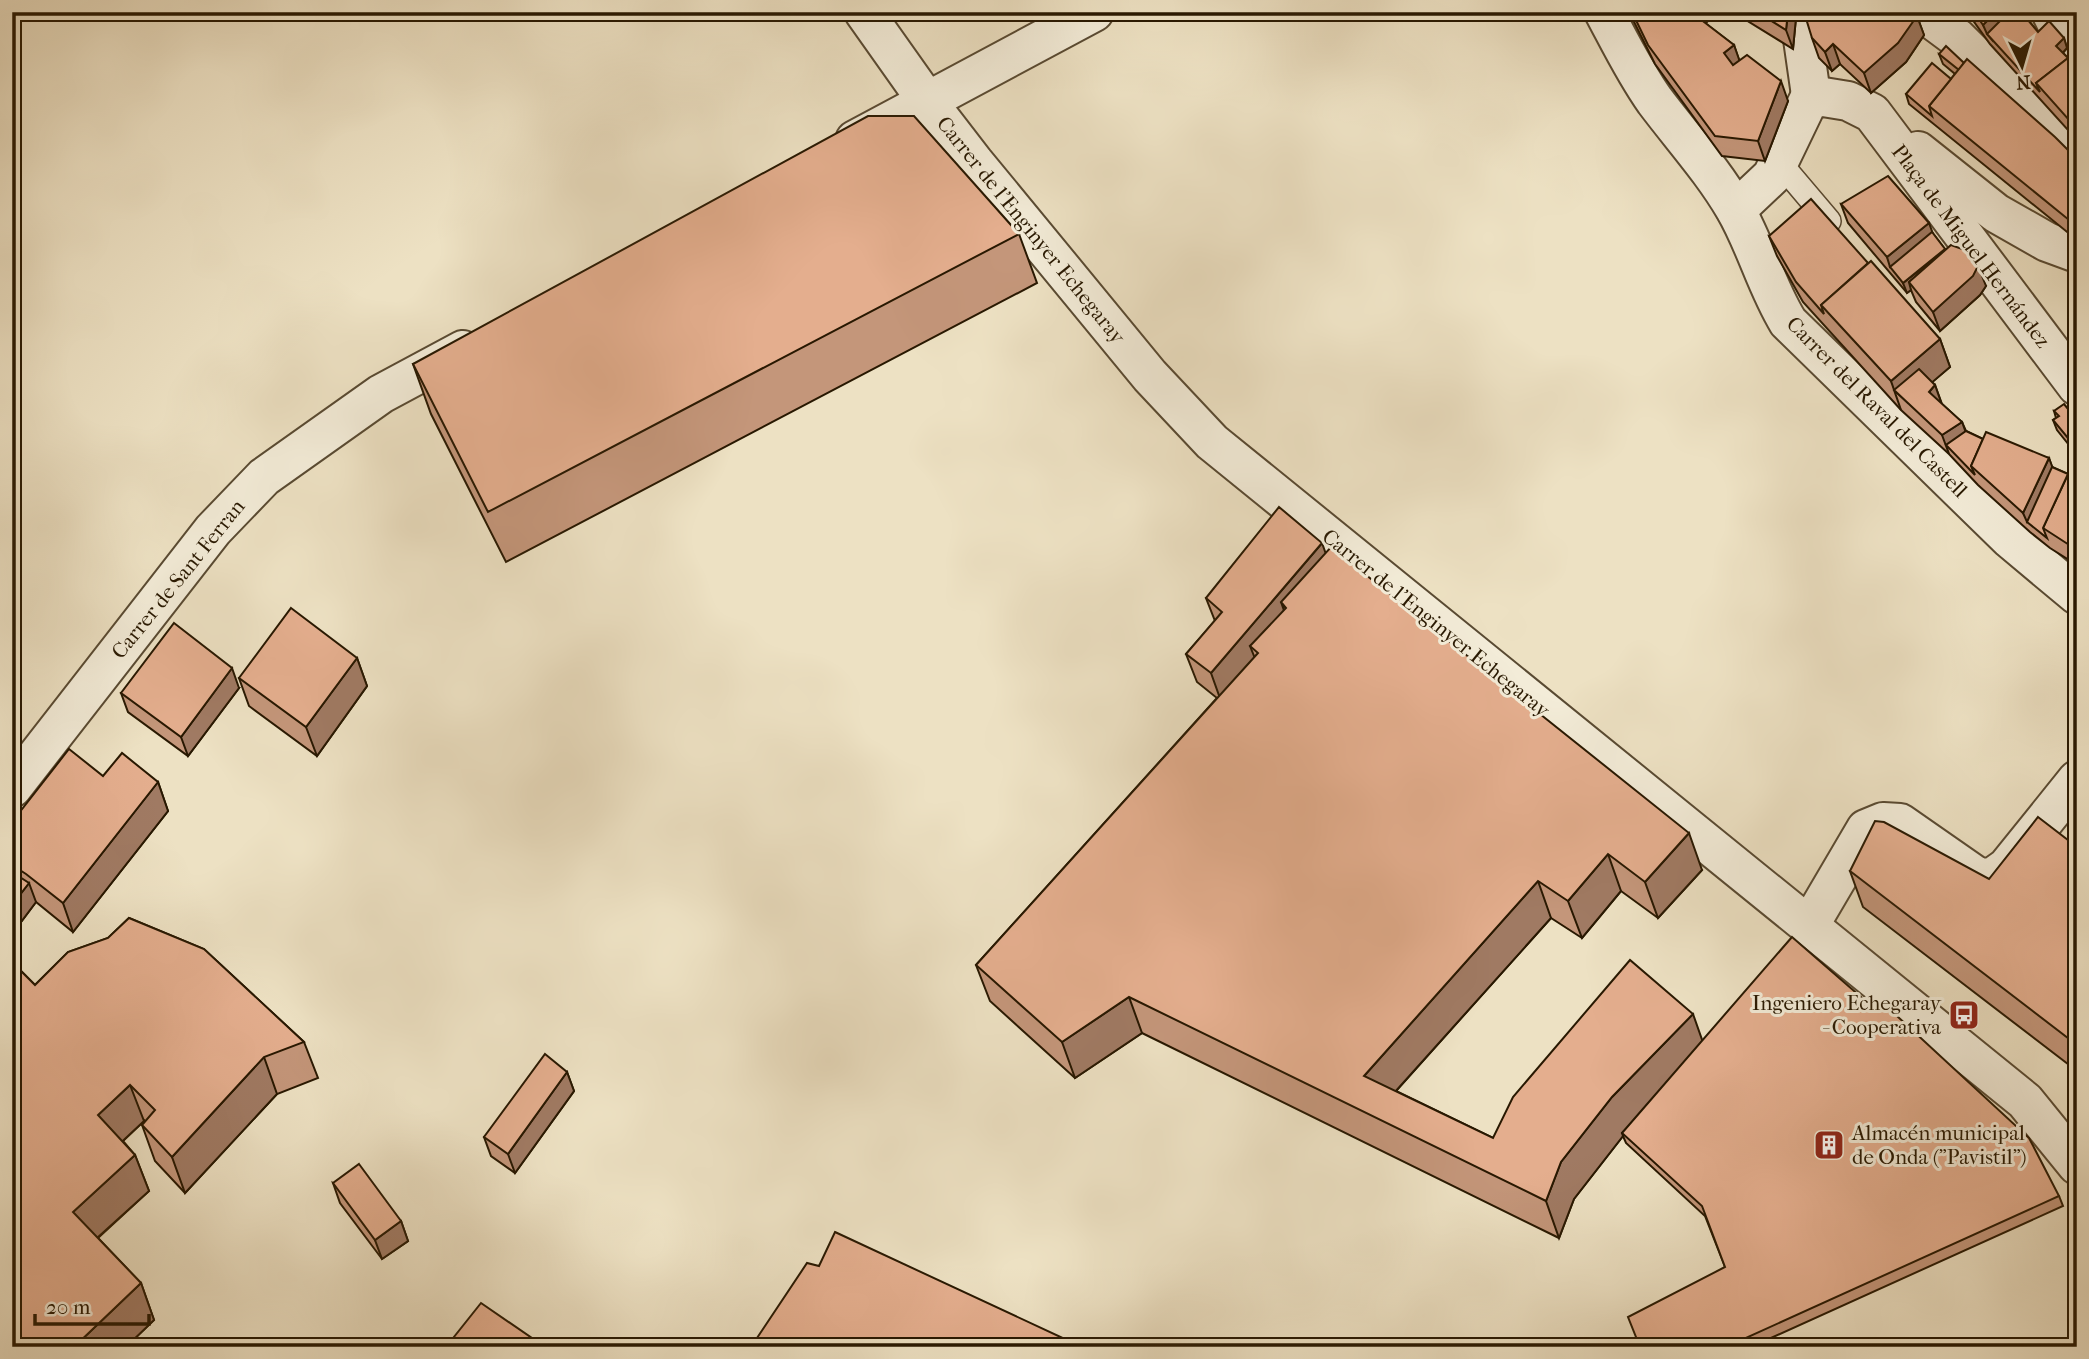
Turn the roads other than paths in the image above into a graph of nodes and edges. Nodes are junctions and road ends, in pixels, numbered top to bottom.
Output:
1 (864, 12) edge
2 (1094, 12) edge
3 (1604, 12) edge
4 (1922, 12) edge
5 (2051, 12) edge
6 (1805, 25) edge
7 (2077, 42) edge
8 (1811, 95) junction
9 (927, 101) junction
10 (1872, 113) junction
11 (830, 153) edge
12 (2077, 157) edge
13 (1779, 162) junction
14 (1736, 210) junction
15 (1844, 240) edge
16 (2077, 253) edge
17 (490, 335) edge
18 (2074, 382) edge
19 (2077, 595) edge
20 (2077, 780) edge
21 (12, 788) edge
22 (1809, 926) junction
23 (2077, 1165) edge

1 - 9 street, Carrer de l'Enginyer Echegaray
2 - 9 street
3 - 14 street, Carrer del Raval del Castell
4 - 12 street
5 - 7 street
6 - 8 street
8 - 10 street, Plaça de Miguel Hernández
8 - 13 street
9 - 11 street
9 - 22 street, Carrer de l'Enginyer Echegaray
10 - 16 street, Plaça de Miguel Hernández
10 - 18 street, Plaça de Miguel Hernández
13 - 14 street
13 - 15 lane
14 - 19 street, Carrer del Raval del Castell
17 - 21 street, Carrer de Sant Ferran
20 - 22 street
22 - 23 street, Carrer de l'Enginyer Echegaray

